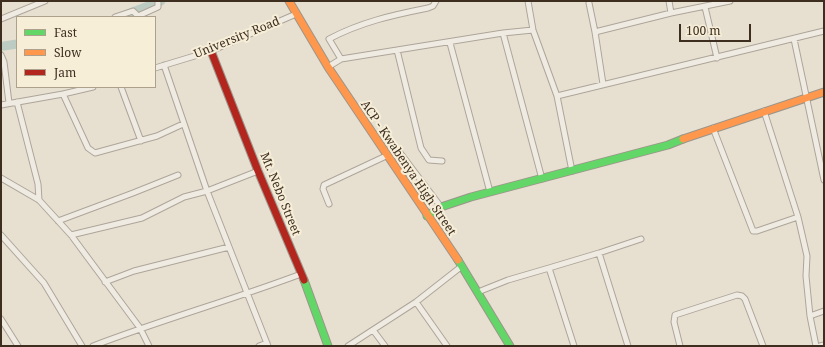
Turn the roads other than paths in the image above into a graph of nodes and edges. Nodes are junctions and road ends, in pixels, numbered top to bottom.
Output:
1 (45, 1) edge
2 (289, 1) edge
3 (436, 1) edge
4 (528, 1) edge
5 (669, 1) edge
6 (730, 1) edge
7 (158, 3) edge
8 (589, 3) dead end
9 (705, 7) junction
10 (671, 13) junction
11 (296, 14) junction
12 (120, 16) edge
13 (138, 16) edge
14 (138, 16) edge
15 (1, 19) edge
16 (533, 30) junction
17 (824, 31) edge
18 (596, 32) junction
19 (503, 33) junction
20 (794, 39) junction
21 (450, 42) junction
22 (396, 50) junction
23 (211, 51) junction
24 (1, 55) edge
25 (717, 58) junction
26 (341, 59) junction
27 (164, 65) junction
28 (328, 67) junction
29 (156, 68) edge
30 (603, 84) junction
31 (89, 88) edge
32 (121, 88) edge
33 (824, 92) edge
34 (64, 94) junction
35 (556, 96) junction
36 (807, 98) junction
37 (17, 102) junction
38 (9, 103) junction
39 (1, 105) edge
40 (764, 111) junction
41 (183, 124) junction
42 (713, 128) junction
43 (140, 141) junction
44 (398, 150) dead end
45 (386, 156) junction
46 (442, 161) dead end
47 (258, 171) junction
48 (572, 171) junction
49 (178, 175) dead end
50 (1, 178) edge
51 (542, 179) junction
52 (824, 180) edge
53 (207, 191) junction
54 (490, 192) junction
55 (39, 200) junction
56 (329, 204) dead end
57 (441, 207) junction
58 (427, 216) junction
59 (798, 217) junction
60 (58, 221) junction
61 (1, 235) edge
62 (71, 235) junction
63 (641, 239) dead end
64 (229, 247) junction
65 (599, 253) junction
66 (462, 266) junction
67 (549, 268) junction
68 (301, 274) junction
69 (106, 282) junction
70 (478, 292) junction
71 (248, 294) junction
72 (416, 302) junction
73 (824, 312) edge
74 (810, 316) junction
75 (1, 319) edge
76 (140, 328) junction
77 (373, 330) junction
78 (824, 344) edge
79 (268, 345) edge
80 (18, 346) edge
81 (82, 346) edge
82 (93, 346) edge
83 (150, 346) edge
84 (260, 346) edge
85 (328, 346) edge
86 (348, 346) edge
87 (385, 346) edge
88 (447, 346) edge
89 (510, 346) edge
90 (574, 346) edge
91 (628, 346) edge
92 (680, 346) edge
93 (763, 346) edge
94 (816, 346) edge
95 (820, 346) edge

1 - 15 street
2 - 11 street, ACP - Kwabenya High Street
3 - 26 street
4 - 16 street
5 - 10 street
6 - 9 street
7 - 13 street
8 - 18 street
9 - 10 street
9 - 25 street
10 - 18 street
11 - 23 street, University Road
11 - 28 street, ACP - Kwabenya High Street
12 - 14 street
16 - 19 street
16 - 35 street
17 - 20 street
18 - 30 street
19 - 21 street
19 - 51 street
20 - 25 street
20 - 36 street
21 - 22 street
21 - 54 street
22 - 26 street
22 - 46 street
23 - 27 street, University Road
23 - 47 street, Mt. Nebo Street
24 - 38 street
25 - 30 street
26 - 28 street
27 - 29 street, University Road
27 - 41 street
28 - 45 street, ACP - Kwabenya High Street
30 - 35 street
31 - 34 street
32 - 43 street
33 - 36 street
34 - 37 street
34 - 43 street
35 - 48 street
36 - 40 street
36 - 52 street
37 - 38 street
37 - 55 street
38 - 39 street
40 - 42 street
40 - 59 street
41 - 43 street
41 - 53 street
42 - 48 street
42 - 59 street
44 - 57 street
45 - 56 street
45 - 58 street, ACP - Kwabenya High Street
47 - 53 street
47 - 68 street, Mt. Nebo Street
48 - 51 street
49 - 60 street
50 - 55 street
51 - 54 street
53 - 62 street
53 - 64 street
54 - 57 street
55 - 60 street
57 - 58 street
58 - 66 street, ACP - Kwabenya High Street
59 - 74 street
60 - 62 street
61 - 81 street
62 - 69 street
63 - 65 street
64 - 69 street
64 - 71 street
65 - 67 street
65 - 91 street
66 - 70 street, ACP - Kwabenya High Street
66 - 72 street
67 - 70 street
67 - 90 street
68 - 71 street
68 - 85 street, Mt. Nebo Street
69 - 76 street
70 - 89 street, ACP - Kwabenya High Street
71 - 76 street
71 - 79 street
72 - 77 street
72 - 88 street
73 - 74 street
74 - 94 street
75 - 80 street
76 - 82 street
76 - 83 street
77 - 86 street
77 - 87 street
78 - 95 street
79 - 84 street
92 - 93 street

